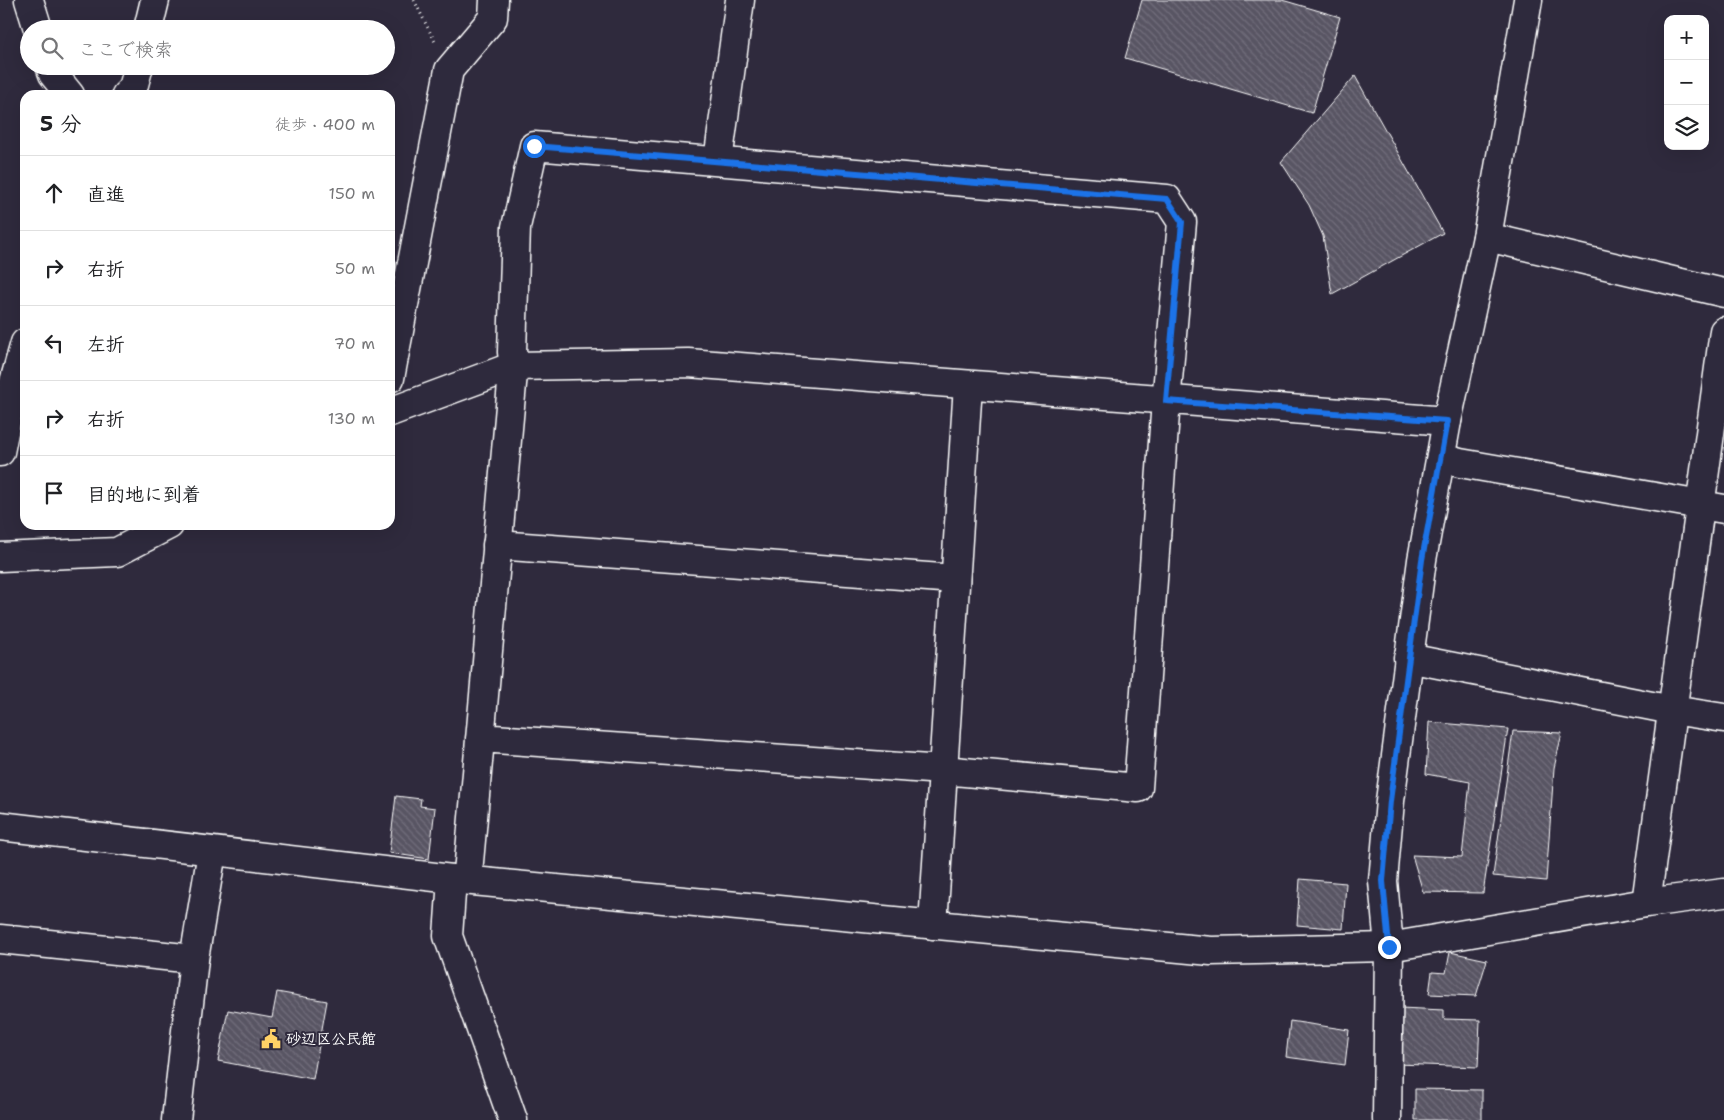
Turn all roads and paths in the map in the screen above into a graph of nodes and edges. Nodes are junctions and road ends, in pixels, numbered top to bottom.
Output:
1 (29, 0) edge
2 (155, 0) edge
3 (414, 0) edge
4 (494, 0) edge
5 (740, 0) edge
6 (1528, 0) edge
7 (35, 20) edge
8 (150, 20) edge
9 (449, 70) junction
10 (54, 75) edge
11 (137, 75) edge
12 (66, 90) edge
13 (131, 90) edge
14 (718, 161) junction
15 (1486, 237) junction
16 (1724, 293) edge
17 (1724, 331) edge
18 (395, 352) edge
19 (20, 361) edge
20 (514, 366) junction
21 (968, 385) junction
22 (1166, 401) junction
23 (395, 410) edge
24 (1447, 421) junction
25 (0, 452) edge
26 (1441, 458) junction
27 (1712, 507) edge
28 (159, 530) edge
29 (497, 545) junction
30 (0, 557) edge
31 (955, 579) junction
32 (1408, 658) junction
33 (1672, 710) junction
34 (1724, 718) edge
35 (480, 738) junction
36 (943, 770) junction
37 (0, 826) edge
38 (212, 852) junction
39 (459, 879) junction
40 (1724, 893) edge
41 (1646, 903) junction
42 (933, 925) junction
43 (0, 939) edge
44 (1389, 947) junction
45 (194, 959) junction
46 (176, 1120) edge
47 (512, 1120) edge
48 (1387, 1120) edge

1 - 7 street
2 - 8 street
3 - 9 path
4 - 9 street
5 - 14 street
6 - 15 street
9 - 18 street
10 - 12 street
11 - 13 street
14 - 20 street
14 - 22 street
15 - 16 street
15 - 24 street
17 - 27 street
19 - 25 street
20 - 21 street
20 - 23 street
20 - 29 street
21 - 22 street
21 - 31 street
22 - 24 street
22 - 36 street
24 - 26 street
26 - 27 street
26 - 32 street
27 - 33 street
28 - 30 street
29 - 31 street
29 - 35 street
31 - 36 street
32 - 33 street
32 - 44 street
33 - 34 street
33 - 41 street
35 - 36 street
35 - 39 street
36 - 42 street
37 - 38 street
38 - 39 street
38 - 45 street
39 - 42 street
39 - 47 street
40 - 41 street
41 - 44 street
42 - 44 street
43 - 45 street
44 - 48 street
45 - 46 street

